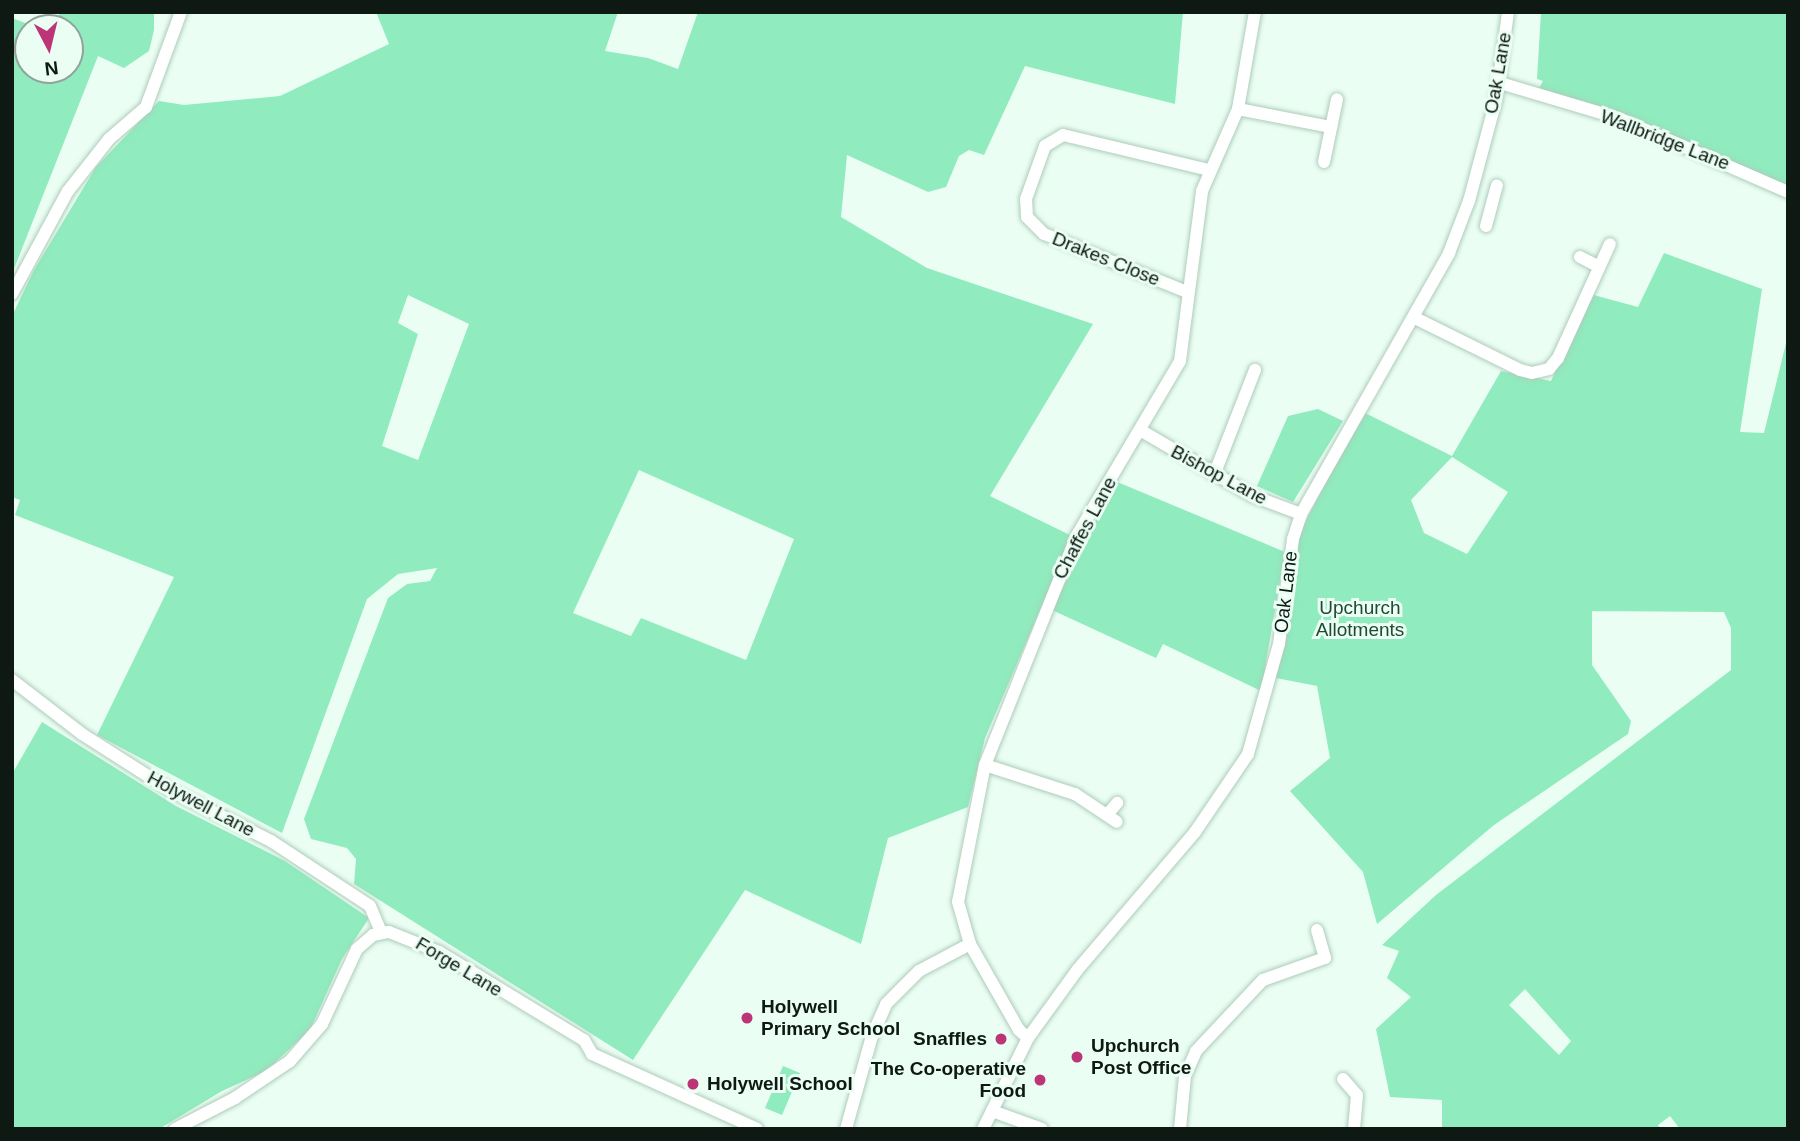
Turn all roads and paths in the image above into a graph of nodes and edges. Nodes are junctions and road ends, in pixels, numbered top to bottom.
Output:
1 (181, 12) edge
2 (1255, 12) edge
3 (1508, 12) edge
4 (1500, 83) junction
5 (1337, 99) dead end
6 (1238, 109) junction
7 (1331, 127) junction
8 (1324, 162) dead end
9 (1209, 170) junction
10 (1497, 185) dead end
11 (1788, 192) edge
12 (1469, 201) junction
13 (1492, 206) junction
14 (1486, 226) dead end
15 (1610, 244) dead end
16 (1580, 257) dead end
17 (1598, 266) junction
18 (1186, 292) junction
19 (12, 294) edge
20 (1415, 318) junction
21 (1255, 370) dead end
22 (1140, 430) junction
23 (1214, 475) junction
24 (1301, 514) junction
25 (12, 680) edge
26 (985, 765) junction
27 (1117, 803) dead end
28 (1317, 930) dead end
29 (381, 932) junction
30 (970, 944) junction
31 (1028, 1038) junction
32 (1343, 1079) dead end
33 (992, 1111) junction
34 (175, 1129) edge
35 (757, 1129) edge
36 (846, 1129) edge
37 (983, 1129) edge
38 (1042, 1129) edge
39 (1180, 1129) edge
40 (1354, 1129) edge

1 - 19 street
2 - 6 street, Chaffes Lane
3 - 4 street, Oak Lane
4 - 11 street, Wallbridge Lane
4 - 12 street, Oak Lane
5 - 7 street
6 - 7 street
6 - 9 street, Chaffes Lane
7 - 8 street
9 - 18 street, Chaffes Lane
9 - 18 street, Drakes Close
10 - 13 street
12 - 13 street
12 - 20 street, Oak Lane
13 - 14 street
15 - 17 street
16 - 17 street
17 - 20 street
18 - 22 street, Chaffes Lane
20 - 24 street, Oak Lane
21 - 23 street
22 - 23 street, Bishop Lane
22 - 26 street, Chaffes Lane
23 - 24 street, Bishop Lane
24 - 31 street, Oak Lane
25 - 29 street, Holywell Lane
26 - 27 street
26 - 30 street, Chaffes Lane
28 - 39 street
29 - 34 street
29 - 35 street, Forge Lane
30 - 31 street, Chaffes Lane
30 - 36 street
31 - 33 street, Oak Lane
32 - 40 street
33 - 37 street, Oak Lane
33 - 38 street

